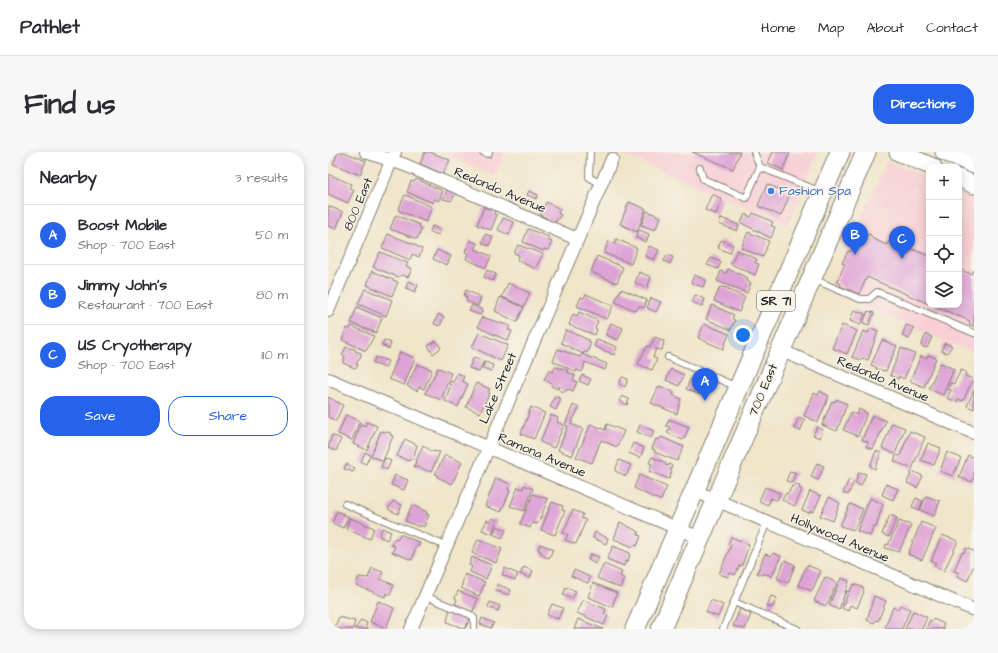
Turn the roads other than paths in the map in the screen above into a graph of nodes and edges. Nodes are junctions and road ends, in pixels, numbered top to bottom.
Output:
1 (366, 152) edge
2 (483, 152) edge
3 (489, 152) edge
4 (590, 152) edge
5 (754, 152) edge
6 (840, 152) edge
7 (866, 152) edge
8 (898, 152) edge
9 (944, 152) edge
10 (393, 157) edge
11 (612, 159) dead end
12 (926, 164) edge
13 (974, 165) edge
14 (760, 167) junction
15 (700, 168) dead end
16 (962, 179) edge
17 (601, 184) junction
18 (974, 185) edge
19 (822, 192) junction
20 (578, 238) junction
21 (811, 278) junction
22 (328, 310) edge
23 (974, 333) edge
24 (780, 350) junction
25 (668, 357) dead end
26 (328, 379) edge
27 (739, 387) junction
28 (974, 433) edge
29 (488, 447) junction
30 (694, 491) junction
31 (716, 500) junction
32 (345, 504) dead end
33 (767, 522) junction
34 (678, 528) junction
35 (700, 538) junction
36 (446, 546) junction
37 (425, 596) junction
38 (734, 602) junction
39 (974, 610) edge
40 (974, 623) edge
41 (411, 629) edge
42 (474, 629) edge
43 (636, 629) edge
44 (661, 629) edge
45 (723, 629) edge
46 (797, 629) edge
47 (972, 629) edge

1 - 10 street, Redondo Avenue
2 - 3 lane
4 - 17 lane
5 - 14 lane
6 - 19 main road, 700 East / SR 71
7 - 21 main road, 700 East / SR 71
8 - 12 main road
9 - 13 main road
10 - 20 street, Redondo Avenue
10 - 22 street, 800 East
11 - 17 street, Lake Street
14 - 15 lane
14 - 19 lane
16 - 18 main road
17 - 20 street, Lake Street
19 - 27 main road, 700 East / SR 71
20 - 29 street, Lake Street
21 - 23 lane
21 - 24 main road, 700 East / SR 71
24 - 28 street, Redondo Avenue
24 - 31 main road, 700 East / SR 71
25 - 27 lane
26 - 29 street, Ramona Avenue
27 - 30 main road, 700 East / SR 71
29 - 34 street, Ramona Avenue
29 - 36 street, Lake Street
30 - 31 street, Hollywood Avenue
30 - 34 main road, 700 East / SR 71
31 - 33 street, Hollywood Avenue
31 - 35 main road, 700 East / SR 71
32 - 36 lane
33 - 38 lane
33 - 39 street, Hollywood Avenue
34 - 35 street, Ramona Avenue
34 - 43 main road, 700 East / SR 71
35 - 44 main road, 700 East / SR 71
36 - 37 street, Lake Street
37 - 41 street, Lake Street
37 - 42 lane
38 - 45 lane
38 - 46 lane
40 - 47 lane

